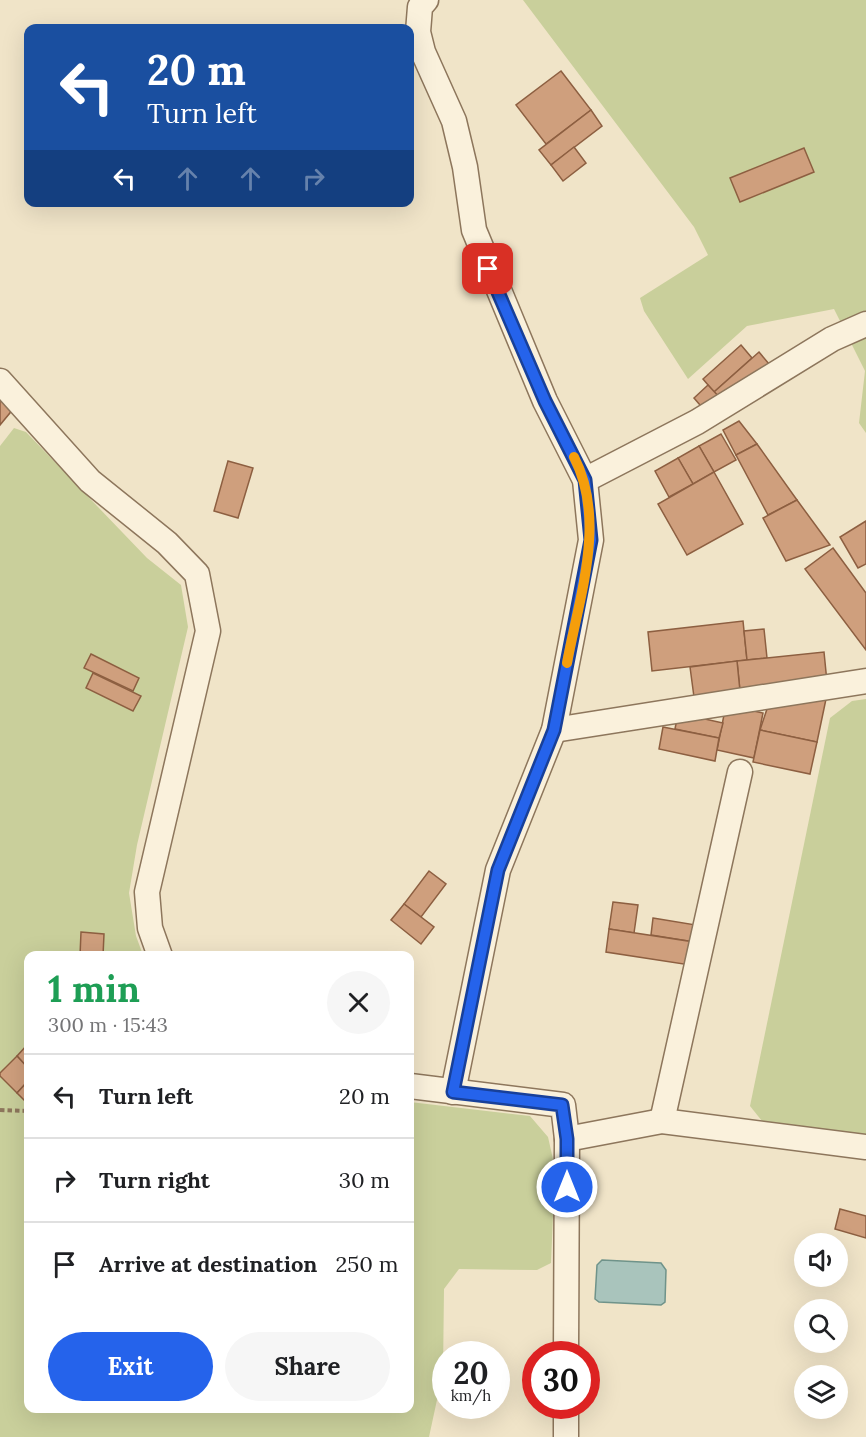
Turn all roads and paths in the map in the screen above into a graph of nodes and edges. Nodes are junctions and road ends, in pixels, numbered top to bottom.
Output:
1 (426, 0) edge
2 (866, 324) edge
3 (0, 381) edge
4 (585, 480) junction
5 (866, 681) edge
6 (554, 730) junction
7 (741, 772) dead end
8 (158, 951) edge
9 (414, 1087) edge
10 (453, 1092) junction
11 (0, 1110) edge
12 (24, 1111) edge
13 (662, 1120) junction
14 (567, 1139) junction
15 (866, 1147) edge
16 (566, 1341) edge
17 (566, 1419) edge
18 (566, 1437) edge

1 - 4 street
2 - 4 street
3 - 8 street
4 - 6 street
5 - 6 street
6 - 10 street
7 - 13 street
9 - 10 street
10 - 14 street
11 - 12 path
13 - 14 street
13 - 15 street
14 - 16 street
17 - 18 street

